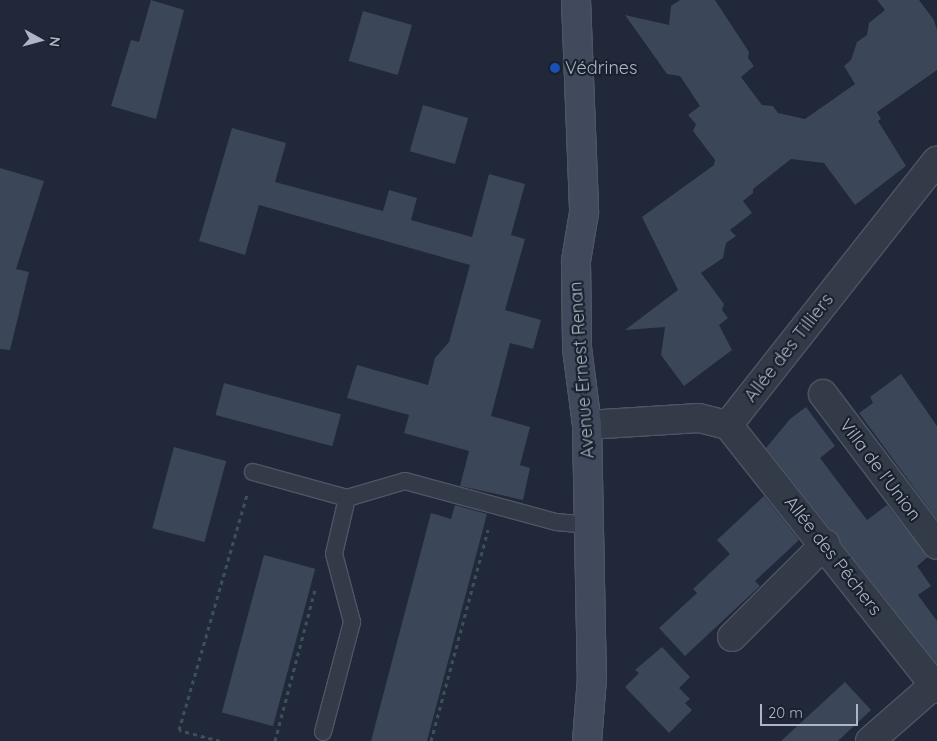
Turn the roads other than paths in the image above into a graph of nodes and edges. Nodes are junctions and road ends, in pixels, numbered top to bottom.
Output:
1 (576, 0) edge
2 (937, 160) edge
3 (823, 394) dead end
4 (587, 425) junction
5 (728, 425) junction
6 (254, 472) road end
7 (347, 498) junction
8 (590, 525) junction
9 (825, 544) junction
10 (937, 545) edge
11 (732, 638) dead end
12 (936, 687) edge
13 (323, 732) dead end
14 (586, 741) edge
15 (870, 741) edge

1 - 4 street, Avenue Ernest Renan
2 - 5 street, Allée des Tilliers
3 - 10 street, Villa de l'Union
4 - 5 street
4 - 8 street, Avenue Ernest Renan
5 - 9 street, Allée des Pêchers
6 - 7 lane
7 - 8 lane
7 - 13 lane
8 - 14 street, Avenue Ernest Renan
9 - 11 street
9 - 12 street, Allée des Pêchers
12 - 15 street

